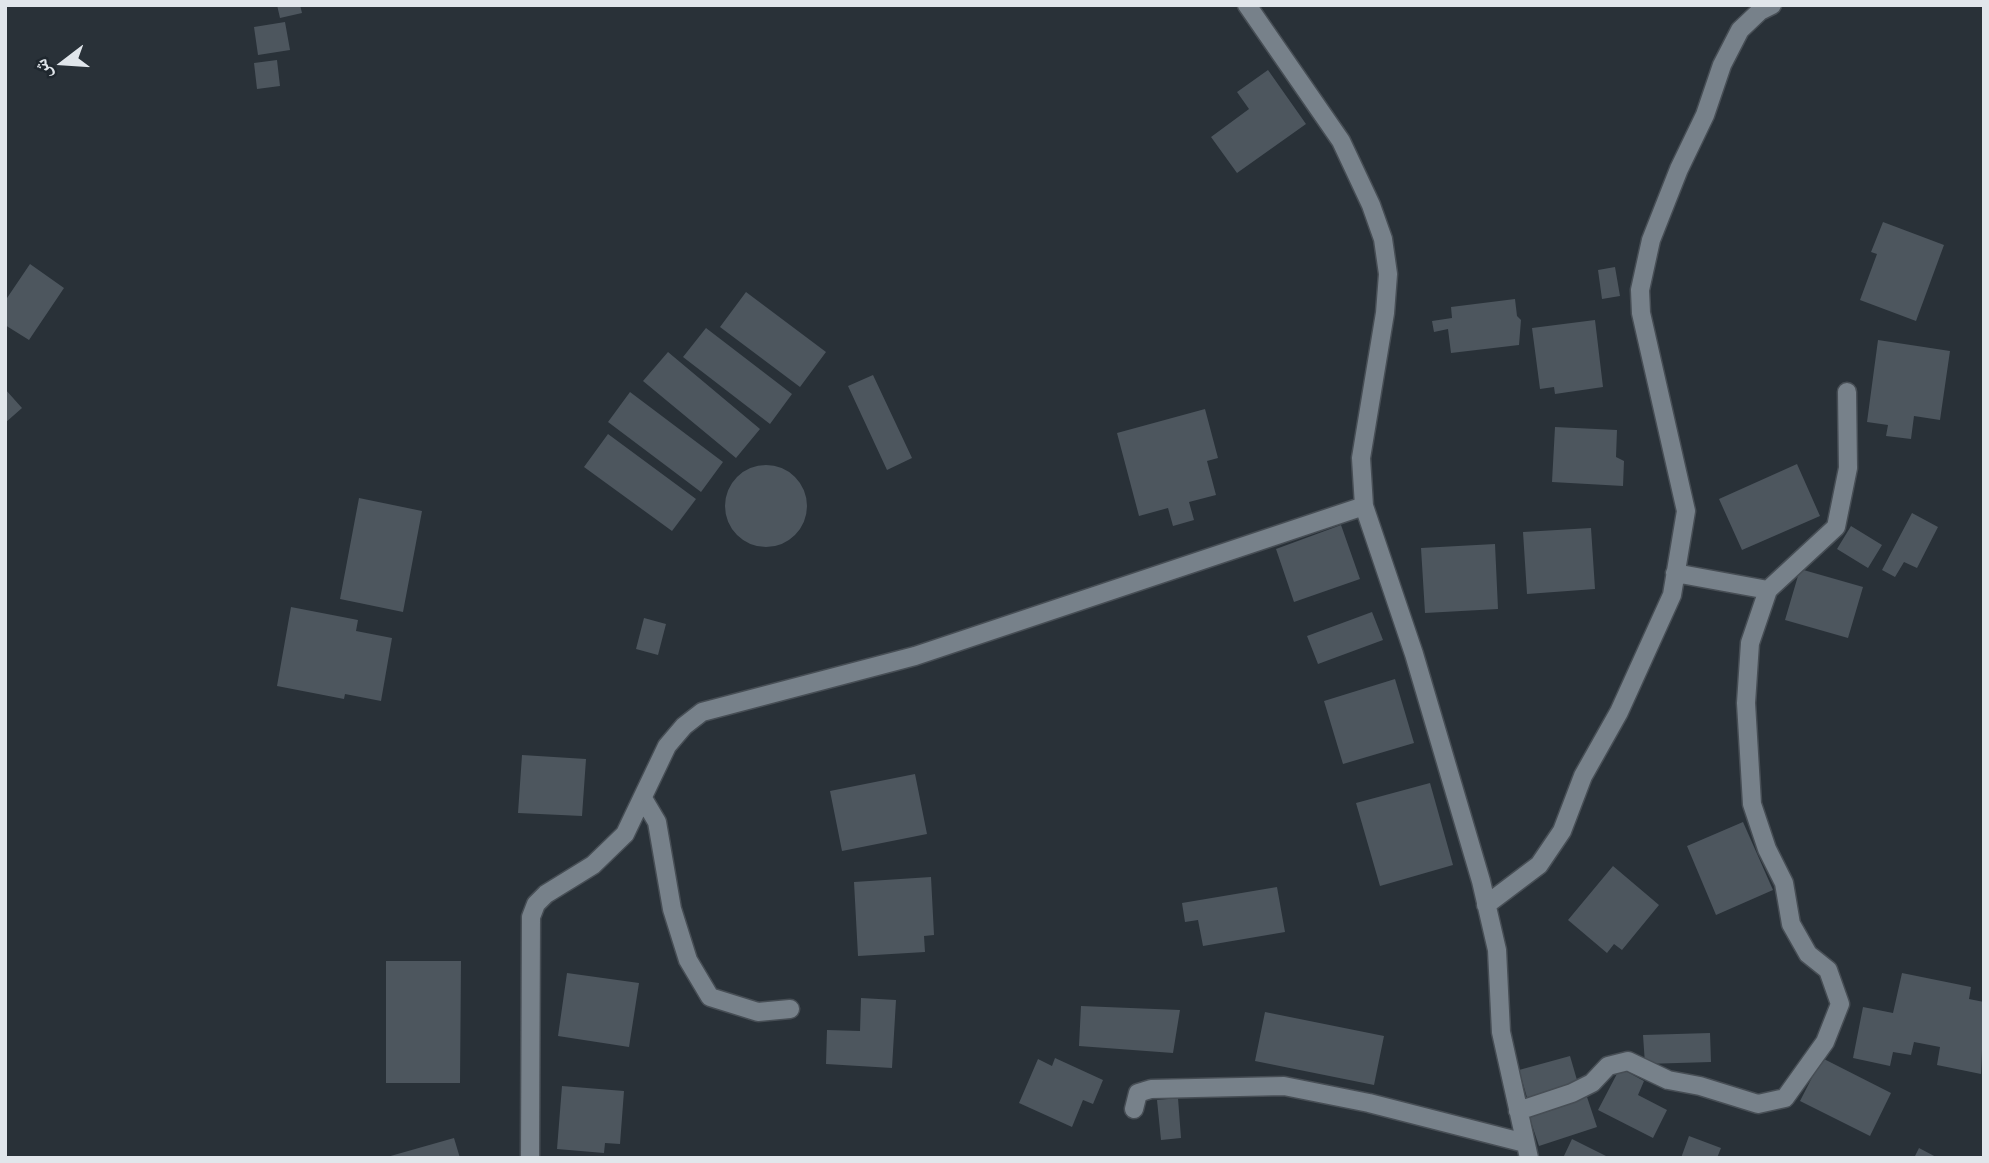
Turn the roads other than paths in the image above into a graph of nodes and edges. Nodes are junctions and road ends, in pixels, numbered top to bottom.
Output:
1 (1247, 5) edge
2 (1772, 5) edge
3 (1847, 392) dead end
4 (1364, 506) junction
5 (1675, 573) junction
6 (1768, 590) junction
7 (644, 800) junction
8 (1486, 905) junction
9 (790, 1009) dead end
10 (1134, 1110) dead end
11 (1518, 1111) junction
12 (1527, 1151) edge
13 (530, 1158) edge

1 - 4 street
2 - 5 street
3 - 6 street
4 - 7 street
4 - 8 street
5 - 6 street
5 - 8 street
6 - 11 street
7 - 9 street
7 - 13 street
8 - 11 street
10 - 12 street
11 - 12 street

